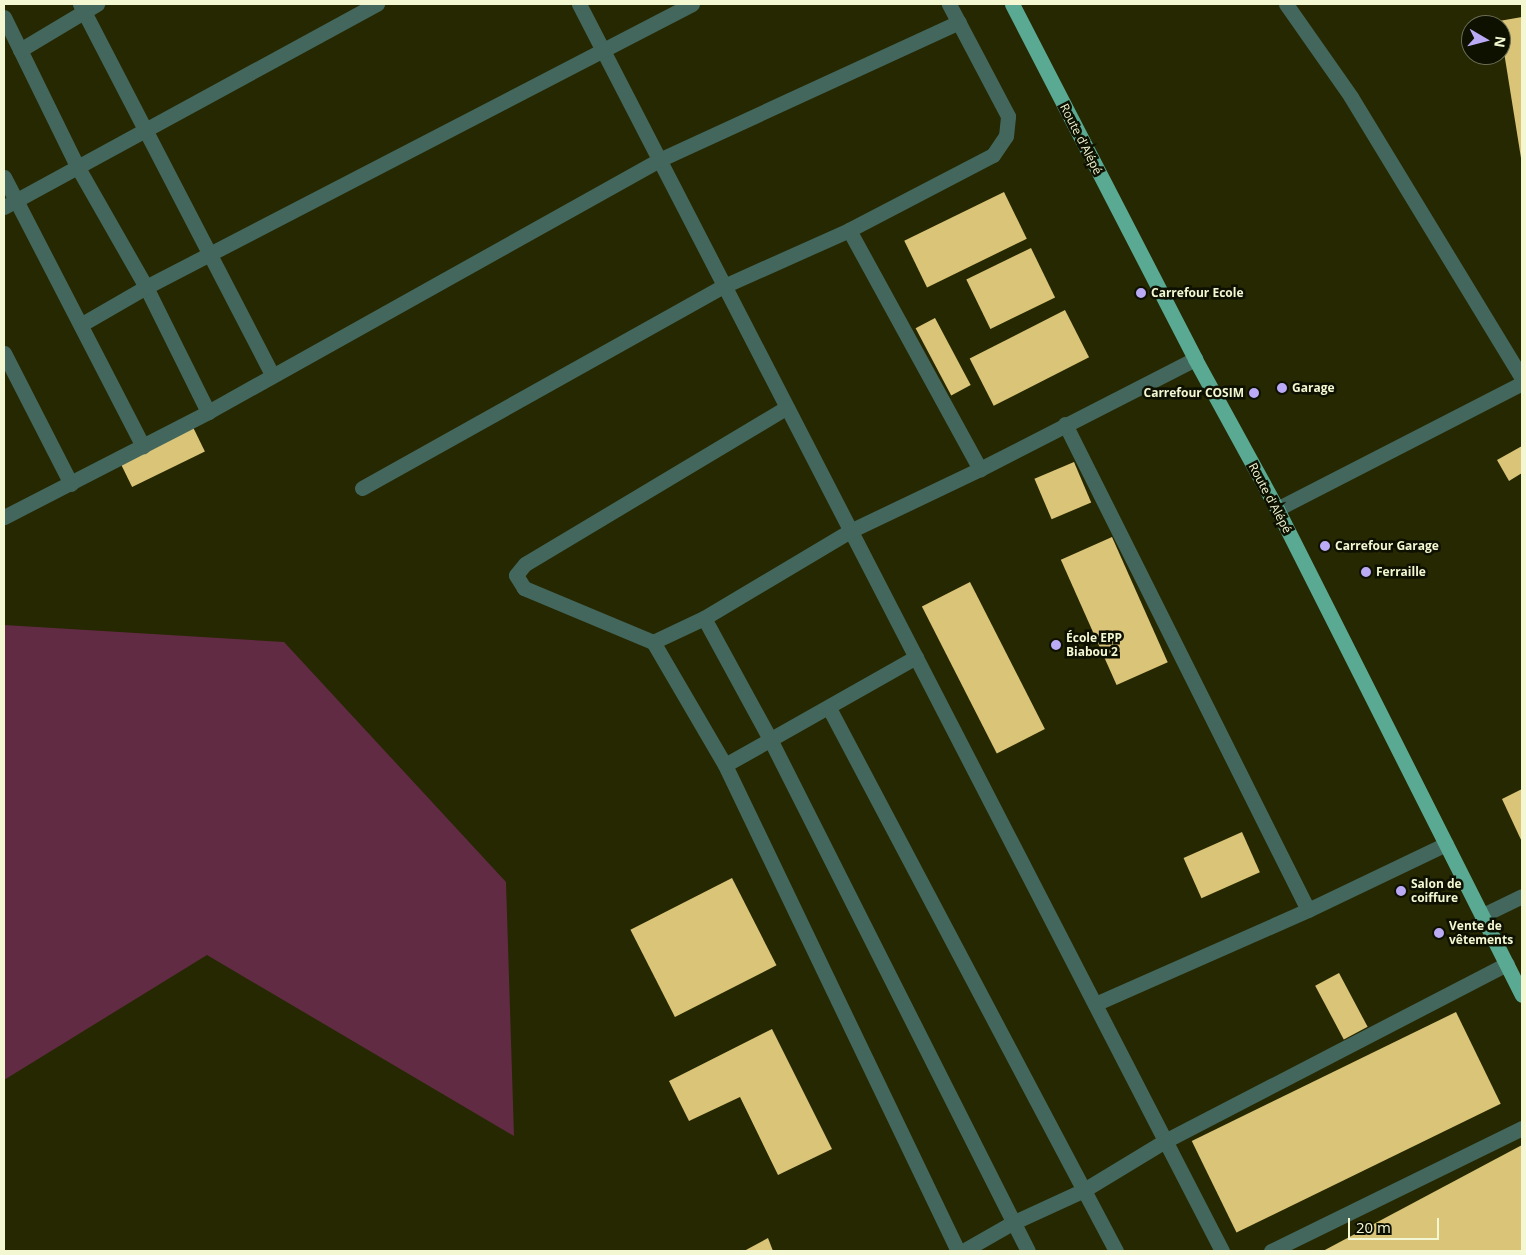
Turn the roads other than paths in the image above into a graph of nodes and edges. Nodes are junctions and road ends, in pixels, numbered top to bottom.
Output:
1 (377, 4) edge
2 (579, 4) edge
3 (692, 4) edge
4 (949, 4) edge
5 (1012, 4) edge
6 (1286, 4) edge
7 (87, 6) edge
8 (4, 16) edge
9 (959, 22) junction
10 (20, 50) junction
11 (603, 50) junction
12 (146, 131) junction
13 (659, 160) junction
14 (77, 166) junction
15 (4, 177) edge
16 (9, 204) edge
17 (849, 230) junction
18 (210, 255) junction
19 (724, 286) junction
20 (146, 287) junction
21 (82, 324) junction
22 (4, 353) edge
23 (1195, 359) junction
24 (272, 374) junction
25 (1522, 378) edge
26 (1522, 383) edge
27 (787, 407) junction
28 (208, 412) junction
29 (1065, 424) junction
30 (144, 446) junction
31 (980, 469) junction
32 (71, 484) junction
33 (362, 488) dead end
34 (1277, 509) junction
35 (4, 517) edge
36 (850, 531) junction
37 (704, 618) junction
38 (654, 642) junction
39 (916, 658) junction
40 (829, 708) junction
41 (770, 739) junction
42 (725, 765) junction
43 (1446, 844) junction
44 (1522, 896) edge
45 (1308, 910) junction
46 (1483, 915) junction
47 (1506, 964) junction
48 (1522, 995) edge
49 (1095, 1004) junction
50 (1522, 1128) edge
51 (1165, 1141) junction
52 (1084, 1190) junction
53 (1012, 1223) junction
54 (958, 1251) edge
55 (963, 1251) edge
56 (1028, 1251) edge
57 (1116, 1251) edge
58 (1222, 1251) edge
59 (1271, 1251) edge

1 - 12 street
2 - 11 street
3 - 11 street
4 - 9 street
5 - 23 main road, Route d'Alépé
6 - 25 street
7 - 10 street
7 - 12 street
8 - 10 street
9 - 13 street
9 - 17 street
10 - 14 street
11 - 13 street
11 - 18 street
12 - 14 street
12 - 18 street
13 - 19 street
13 - 24 street
14 - 16 street
14 - 20 street
15 - 16 street
16 - 21 street
17 - 19 street
17 - 31 street
18 - 20 street
18 - 24 street
19 - 27 street
19 - 33 street
20 - 21 street
20 - 28 street
21 - 30 street
22 - 32 street
23 - 29 street
23 - 34 main road, Route d'Alépé
24 - 28 street
26 - 34 street
27 - 36 street
27 - 38 street
28 - 30 street
29 - 31 street
29 - 45 street
30 - 32 street
31 - 36 street
32 - 35 street
34 - 43 main road, Route d'Alépé
36 - 37 street
36 - 39 street
37 - 38 street
37 - 41 street
38 - 42 street
39 - 40 street
39 - 49 street
40 - 41 street
40 - 52 street
41 - 42 street
41 - 53 street
42 - 54 street
43 - 45 street
43 - 46 main road, Route d'Alépé
44 - 46 street
45 - 49 street
46 - 47 main road, Route d'Alépé
47 - 48 main road, Route d'Alépé
47 - 51 street
49 - 51 street
50 - 59 street
51 - 52 street
51 - 58 street
52 - 53 street
52 - 57 street
53 - 55 street
53 - 56 street

